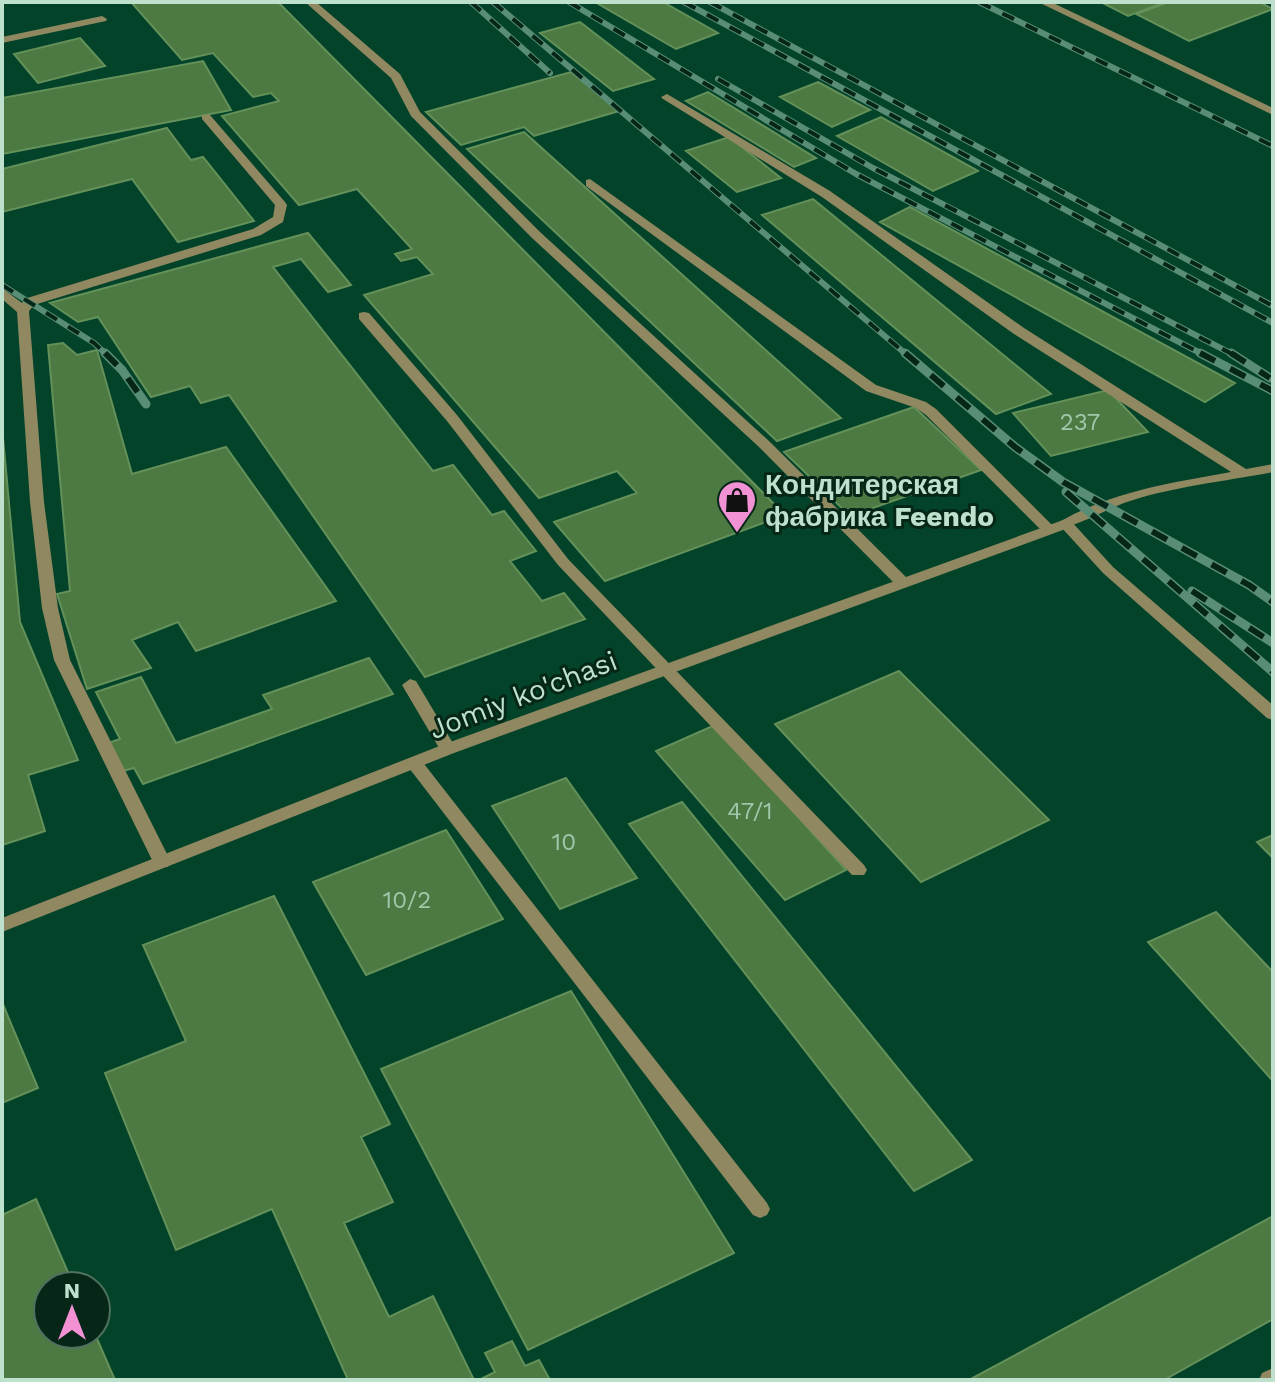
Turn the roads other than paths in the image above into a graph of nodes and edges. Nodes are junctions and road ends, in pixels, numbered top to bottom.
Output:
1 (310, 2) edge
2 (1043, 2) edge
3 (102, 19) dead end
4 (2, 40) edge
5 (667, 97) dead end
6 (1273, 112) edge
7 (206, 117) dead end
8 (590, 183) dead end
9 (2, 292) edge
10 (23, 311) junction
11 (364, 316) dead end
12 (1273, 468) edge
13 (1244, 474) junction
14 (1066, 524) junction
15 (1047, 528) junction
16 (902, 582) junction
17 (665, 670) junction
18 (410, 685) dead end
19 (1273, 714) edge
20 (448, 749) junction
21 (415, 764) junction
22 (162, 862) junction
23 (858, 870) dead end
24 (2, 925) edge
25 (760, 1209) dead end

1 - 16 street
2 - 6 street
3 - 4 street
5 - 13 street
7 - 10 street
8 - 15 street
9 - 10 street
10 - 22 street
11 - 17 street
12 - 13 street, Jomiy ko'chasi
13 - 14 street, Jomiy ko'chasi
14 - 15 street, Jomiy ko'chasi
14 - 19 street
15 - 16 street, Jomiy ko'chasi
16 - 17 street, Jomiy ko'chasi
17 - 20 street, Jomiy ko'chasi
17 - 23 street
18 - 20 street
20 - 21 street, Jomiy ko'chasi
21 - 22 street, Jomiy ko'chasi
21 - 25 street
22 - 24 street, Jomiy ko'chasi

